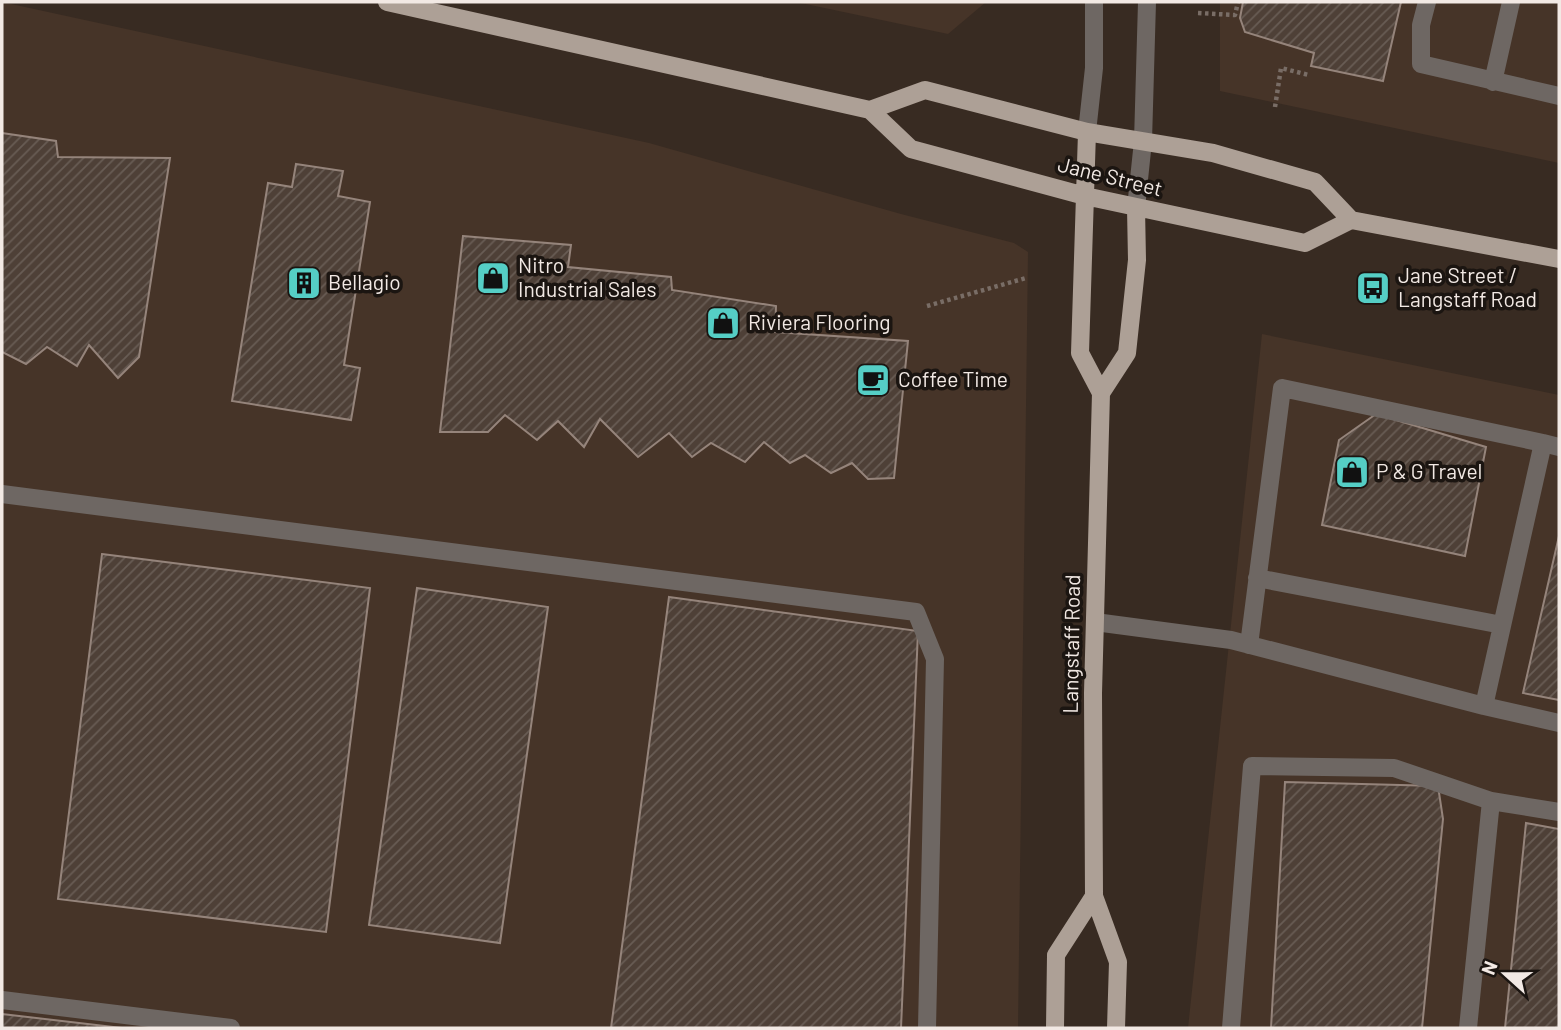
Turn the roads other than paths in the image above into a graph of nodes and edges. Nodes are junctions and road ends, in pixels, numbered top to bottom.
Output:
1 (387, 2) edge
2 (1094, 2) edge
3 (1147, 2) edge
4 (1427, 2) edge
5 (1511, 2) edge
6 (443, 8) edge
7 (1493, 82) junction
8 (1559, 96) edge
9 (870, 110) junction
10 (1087, 132) junction
11 (1143, 141) junction
12 (1085, 197) junction
13 (1136, 208) junction
14 (1351, 220) junction
15 (1559, 259) edge
16 (1101, 393) junction
17 (1551, 445) edge
18 (2, 494) edge
19 (1257, 578) junction
20 (1095, 622) junction
21 (1502, 625) junction
22 (1249, 645) junction
23 (1484, 706) junction
24 (1559, 723) edge
25 (1491, 801) junction
26 (1559, 812) edge
27 (1094, 896) junction
28 (2, 1000) edge
29 (231, 1028) edge
30 (927, 1028) edge
31 (1055, 1028) edge
32 (1116, 1028) edge
33 (1231, 1028) edge
34 (1468, 1028) edge

1 - 6 main road
2 - 10 street, Langstaff Road
3 - 11 street
4 - 7 street
5 - 7 street
6 - 9 main road
7 - 8 street
9 - 10 main road, Jane Street
9 - 12 main road, Jane Street
10 - 11 main road, Jane Street
10 - 12 main road, Langstaff Road
11 - 13 street
11 - 14 main road, Jane Street
12 - 13 main road, Jane Street
12 - 16 main road, Langstaff Road
13 - 14 main road, Jane Street
13 - 16 main road
14 - 15 main road
16 - 20 main road, Langstaff Road
17 - 19 street
17 - 21 street
18 - 30 street
19 - 21 street
19 - 22 street
20 - 22 street
20 - 27 main road, Langstaff Road
21 - 23 street
22 - 23 street
23 - 24 street
25 - 26 street
25 - 33 street
25 - 34 street
27 - 31 main road
27 - 32 main road, Langstaff Road
28 - 29 street

